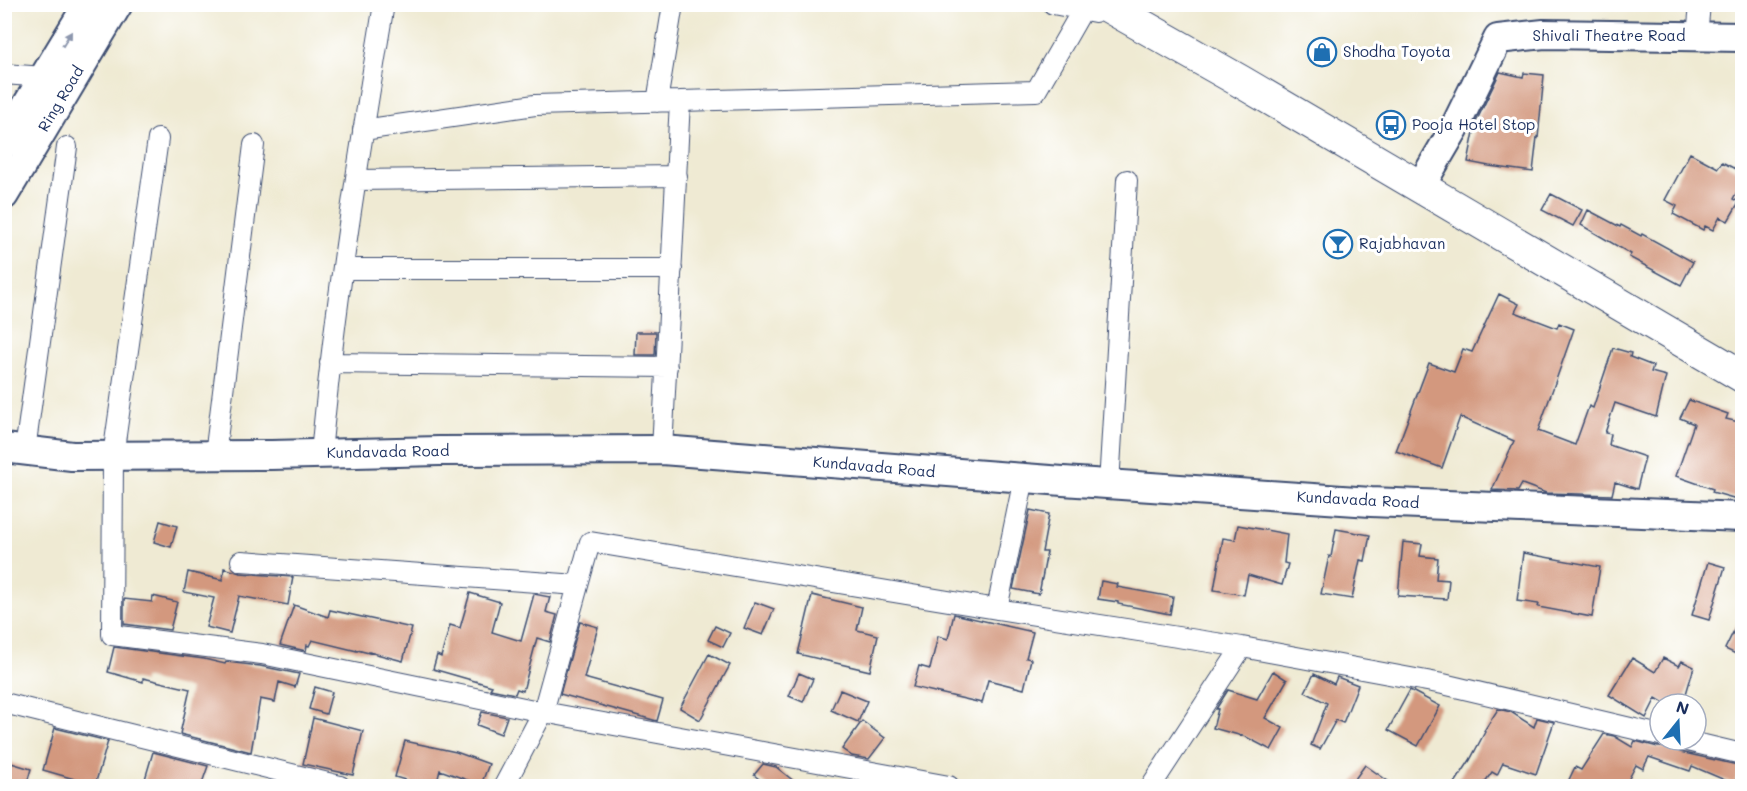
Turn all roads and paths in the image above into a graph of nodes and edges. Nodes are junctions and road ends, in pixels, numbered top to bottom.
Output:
1 (88, 4) edge
2 (118, 4) edge
3 (384, 4) edge
4 (673, 4) edge
5 (1053, 4) edge
6 (1700, 4) edge
7 (1093, 7) edge
8 (1697, 36) junction
9 (1743, 37) edge
10 (4, 74) edge
11 (44, 77) junction
12 (680, 101) junction
13 (657, 102) junction
14 (363, 130) junction
15 (158, 138) dead end
16 (4, 143) edge
17 (254, 145) dead end
18 (67, 147) dead end
19 (677, 176) junction
20 (356, 180) junction
21 (1127, 180) dead end
22 (1420, 187) junction
23 (4, 195) edge
24 (343, 268) junction
25 (672, 269) junction
26 (330, 363) junction
27 (667, 367) junction
28 (1743, 376) edge
29 (15, 449) edge
30 (662, 450) junction
31 (321, 454) junction
32 (215, 455) junction
33 (113, 456) junction
34 (1024, 478) junction
35 (1109, 485) junction
36 (1743, 517) edge
37 (241, 561) dead end
38 (579, 585) junction
39 (997, 609) junction
40 (1242, 647) junction
41 (4, 703) edge
42 (543, 712) junction
43 (1648, 732) edge
44 (1708, 746) edge
45 (1743, 754) edge
46 (340, 786) edge
47 (504, 786) edge
48 (949, 786) edge
49 (1151, 786) edge

11 -> 1 street, Ring Road
2 - 23 street, Ring Road
3 - 14 street
4 - 13 street
5 - 7 street
6 - 8 street
7 - 12 street
7 - 22 main road
8 - 9 street, Shivali Theatre Road
8 - 22 street, Shivali Theatre Road
10 - 11 street
11 - 16 street, Ring Road
12 - 13 street
12 - 19 street
13 - 14 street
14 - 20 street
15 - 33 street
17 - 32 street
18 - 29 street
19 - 20 street
19 - 25 street
20 - 24 street
21 - 35 street
22 - 28 main road
24 - 25 street
24 - 26 street
25 - 27 street
26 - 27 street
26 - 31 street
27 - 30 street
29 - 33 street, Kundavada Road
30 - 31 street, Kundavada Road
30 - 34 street, Kundavada Road
31 - 32 street, Kundavada Road
32 - 33 street, Kundavada Road
33 - 42 street
34 - 35 street, Kundavada Road
34 - 39 street
35 - 36 street, Kundavada Road
37 - 38 street
38 - 39 street
38 - 42 street
39 - 40 street
40 - 43 street
40 - 49 street
41 - 46 street
42 - 47 street
42 - 48 street
44 - 45 street

